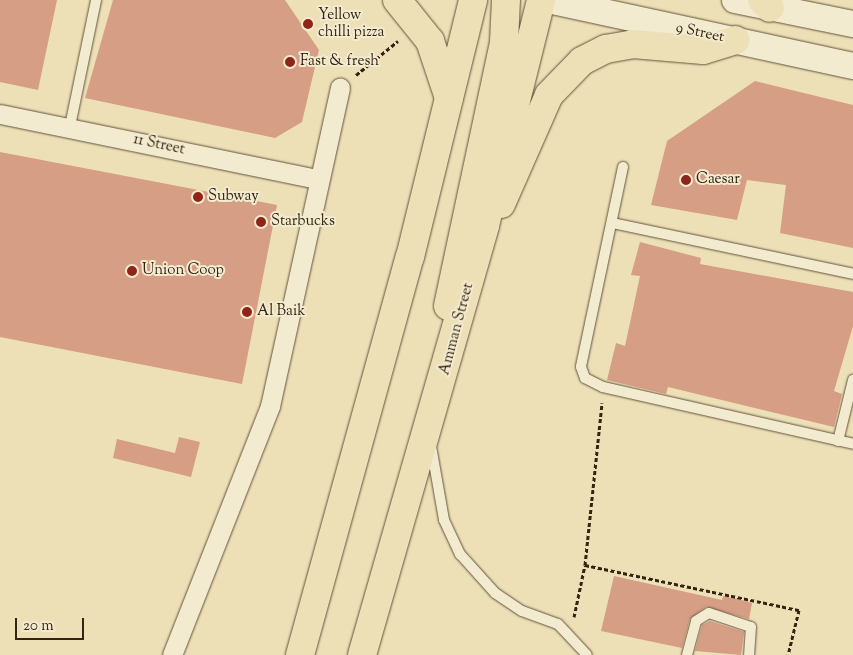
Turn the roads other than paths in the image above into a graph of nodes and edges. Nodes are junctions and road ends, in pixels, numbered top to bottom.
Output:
1 (96, 0) edge
2 (397, 0) edge
3 (472, 0) edge
4 (506, 0) edge
5 (541, 0) edge
6 (548, 0) edge
7 (735, 0) edge
8 (773, 3) edge
9 (853, 24) edge
10 (735, 40) junction
11 (853, 66) edge
12 (340, 88) road end
13 (450, 99) junction
14 (0, 114) edge
15 (70, 126) junction
16 (623, 167) dead end
17 (317, 179) junction
18 (612, 223) junction
19 (485, 225) junction
20 (853, 274) edge
21 (448, 360) junction
22 (853, 380) edge
23 (428, 429) junction
24 (838, 441) junction
25 (853, 444) edge
26 (172, 655) edge
27 (300, 655) edge
28 (362, 655) edge
29 (587, 655) edge
30 (687, 655) edge
31 (749, 655) edge

1 - 15 lane
2 - 13 main road
3 - 13 main road
4 - 21 main road
5 - 19 main road, Amman Street
6 - 10 street, 9 Street
7 - 8 street
8 - 9 street
10 - 11 street, 9 Street
10 - 19 main road
12 - 17 street
13 - 27 main road
14 - 15 street, 11 Street
15 - 17 street, 11 Street
16 - 18 lane
17 - 26 street
18 - 20 lane
18 - 24 lane
19 - 21 main road, Amman Street
21 - 23 main road, Amman Street
22 - 24 lane
23 - 28 main road, Amman Street
23 - 29 lane
24 - 25 lane
30 - 31 lane

